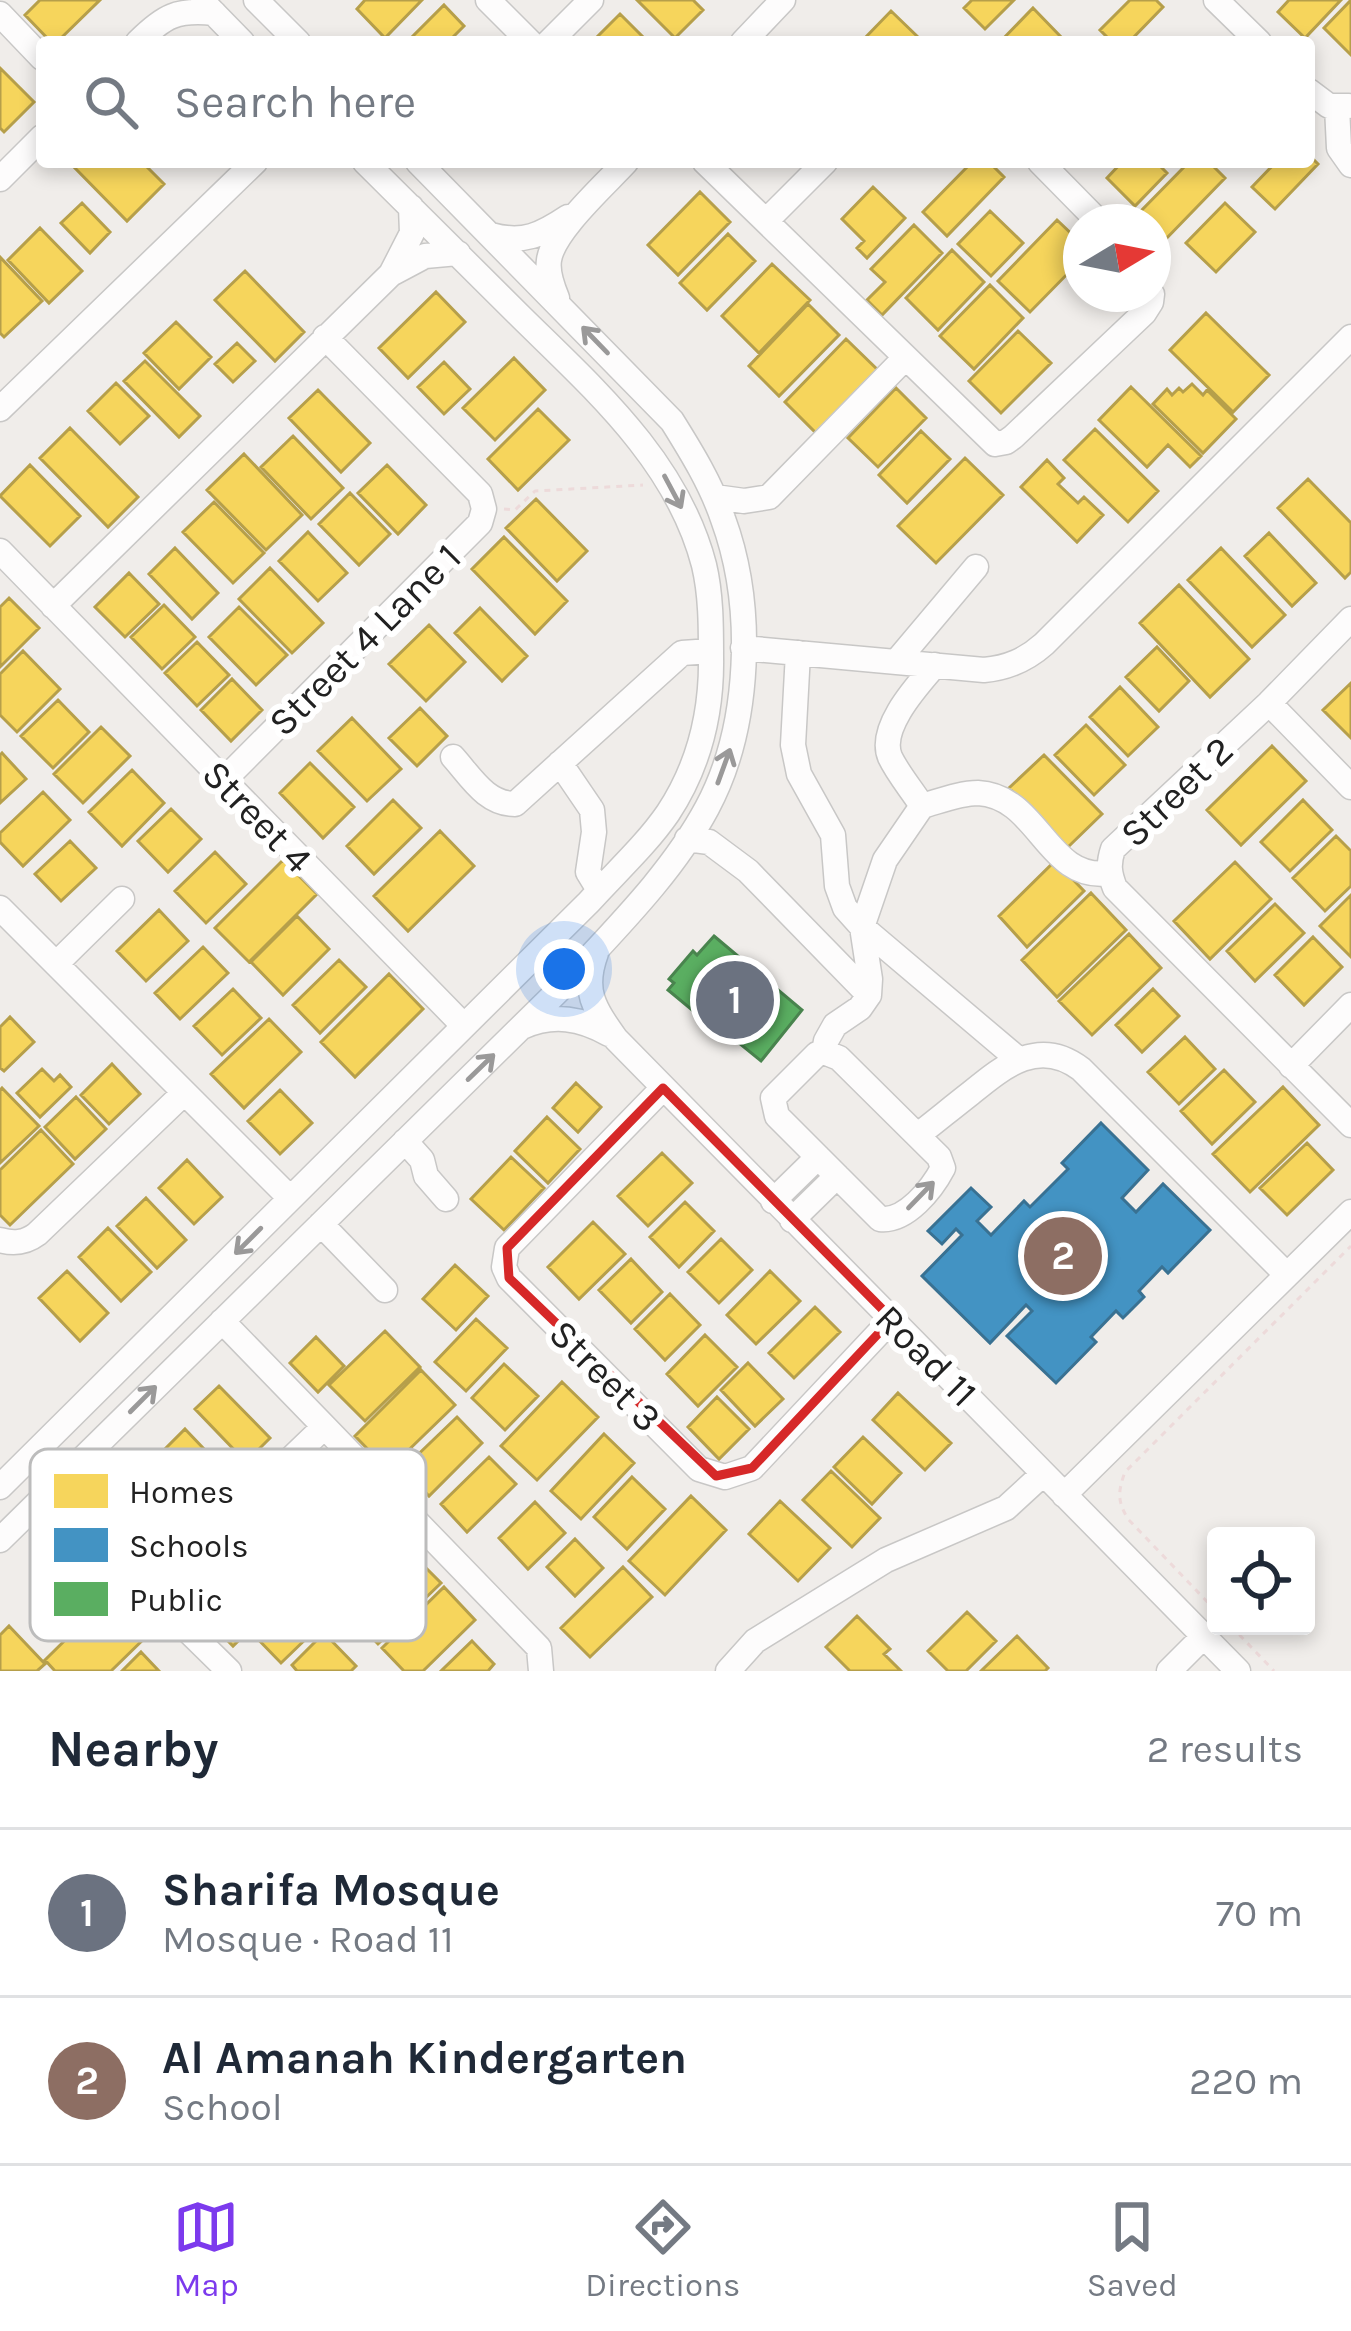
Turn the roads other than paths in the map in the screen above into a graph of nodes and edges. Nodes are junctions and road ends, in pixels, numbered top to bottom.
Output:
1 (166, 0) edge
2 (256, 0) edge
3 (488, 0) edge
4 (591, 0) edge
5 (783, 0) edge
6 (1216, 0) edge
7 (207, 6) edge
8 (0, 14) edge
9 (146, 34) edge
10 (236, 36) edge
11 (292, 36) edge
12 (524, 36) edge
13 (555, 36) edge
14 (748, 36) edge
15 (1253, 36) edge
16 (36, 52) edge
17 (1315, 97) edge
18 (1344, 107) edge
19 (36, 142) edge
20 (1351, 165) edge
21 (249, 168) edge
22 (371, 168) edge
23 (424, 168) edge
24 (620, 168) edge
25 (711, 168) edge
26 (819, 168) edge
27 (1046, 168) edge
28 (0, 179) edge
29 (1081, 204) edge
30 (411, 207) junction
31 (580, 210) junction
32 (766, 221) junction
33 (491, 235) junction
34 (458, 253) junction
35 (391, 274) junction
36 (558, 302) junction
37 (1145, 312) edge
38 (1351, 337) edge
39 (325, 338) junction
40 (905, 358) junction
41 (630, 376) junction
42 (609, 404) junction
43 (0, 409) edge
44 (672, 421) junction
45 (639, 440) junction
46 (715, 497) junction
47 (0, 551) edge
48 (976, 567) dead end
49 (53, 606) junction
50 (1351, 619) edge
51 (743, 648) junction
52 (711, 651) junction
53 (798, 653) junction
54 (896, 662) junction
55 (934, 665) junction
56 (1269, 703) junction
57 (453, 757) dead end
58 (560, 763) junction
59 (224, 780) junction
60 (1351, 787) edge
61 (922, 806) junction
62 (687, 839) junction
63 (1109, 873) junction
64 (599, 890) junction
65 (122, 899) dead end
66 (0, 908) edge
67 (862, 927) junction
68 (599, 947) junction
69 (56, 964) junction
70 (869, 994) junction
71 (1351, 1005) edge
72 (464, 1026) junction
73 (520, 1028) junction
74 (616, 1039) junction
75 (824, 1052) junction
76 (1018, 1059) junction
77 (1291, 1066) junction
78 (403, 1086) junction
79 (663, 1088) junction
80 (184, 1093) junction
81 (430, 1116) junction
82 (1351, 1125) edge
83 (361, 1129) junction
84 (918, 1135) junction
85 (397, 1149) junction
86 (818, 1157) junction
87 (836, 1176) junction
88 (290, 1198) junction
89 (446, 1199) dead end
90 (773, 1201) junction
91 (1351, 1212) edge
92 (792, 1220) junction
93 (321, 1224) junction
94 (0, 1240) edge
95 (1287, 1275) junction
96 (385, 1290) dead end
97 (892, 1319) junction
98 (222, 1321) junction
99 (324, 1427) junction
100 (38, 1449) edge
101 (92, 1449) edge
102 (301, 1449) edge
103 (345, 1449) edge
104 (30, 1457) edge
105 (1043, 1474) junction
106 (0, 1487) edge
107 (1064, 1495) junction
108 (30, 1510) edge
109 (426, 1532) edge
110 (0, 1540) edge
111 (1203, 1636) junction
112 (198, 1641) edge
113 (229, 1671) edge
114 (541, 1671) edge
115 (728, 1671) edge
116 (1169, 1671) edge
117 (1238, 1671) edge

1 - 9 street
2 - 11 street
3 - 12 street
4 - 13 street
5 - 14 street
6 - 15 street
7 - 9 street
7 - 10 street
8 - 16 street
17 - 18 street
18 - 20 street
19 - 28 street
21 - 43 street
22 - 30 street
23 - 33 street
24 - 31 street
25 - 32 street
26 - 32 street
27 - 29 street
30 - 34 street
30 - 35 street
31 - 33 street
31 - 36 street
32 - 40 street
33 - 36 street
34 - 35 street
34 - 42 street
35 - 39 street
41 -> 36 street
37 - 40 street
38 - 55 street
39 - 49 street
39 - 59 street, Street 4 Lane 1
40 - 46 street
41 - 42 street
41 - 44 street
42 - 45 street
44 - 45 street
44 - 46 street
45 -> 52 street
46 - 51 street
47 - 49 street, Street 4
48 - 54 street
49 - 59 street, Street 4
50 - 56 street, Street 2
51 - 53 street
62 -> 51 street
52 - 58 street
52 - 64 street
53 - 54 street
53 - 67 street
54 - 55 street
55 - 61 street
56 - 60 street
56 - 63 street, Street 2
57 - 58 street
58 - 64 street
59 - 72 street, Street 4
61 - 63 street
61 - 67 street
62 - 68 street
62 - 70 street
63 - 77 street, Street 2
64 - 72 street
65 - 69 street
66 - 69 street
67 - 70 street
67 - 76 street
68 - 73 street
68 - 74 street, Road 11
69 - 80 street
70 - 75 street
71 - 77 street
72 - 78 street
73 - 74 street, Road 11
81 -> 73 street
74 - 79 street, Road 11
75 - 84 street
75 - 86 street
76 - 84 street
76 - 95 street
77 - 82 street, Street 2
78 - 81 street
78 - 83 street
79 - 90 street, Road 11
79 - 97 street, Street 3
80 - 88 street
80 - 94 street
81 - 85 street
83 - 85 street
83 - 88 street
87 -> 84 street
85 - 89 street
85 - 93 street
86 - 87 street
86 - 90 street
87 - 92 street
88 -> 100 street
90 - 92 street, Road 11
91 - 95 street
92 - 97 street, Road 11
93 - 96 street
93 - 98 street
95 - 107 street
97 - 105 street, Road 11
98 - 99 street
101 -> 98 street
99 - 102 street
99 - 103 street
104 -> 106 street
105 - 107 street, Road 11
105 - 115 street
107 - 111 street, Road 11
110 -> 108 street
109 - 114 street
111 - 116 street
111 - 117 street, Road 11
112 - 113 street

